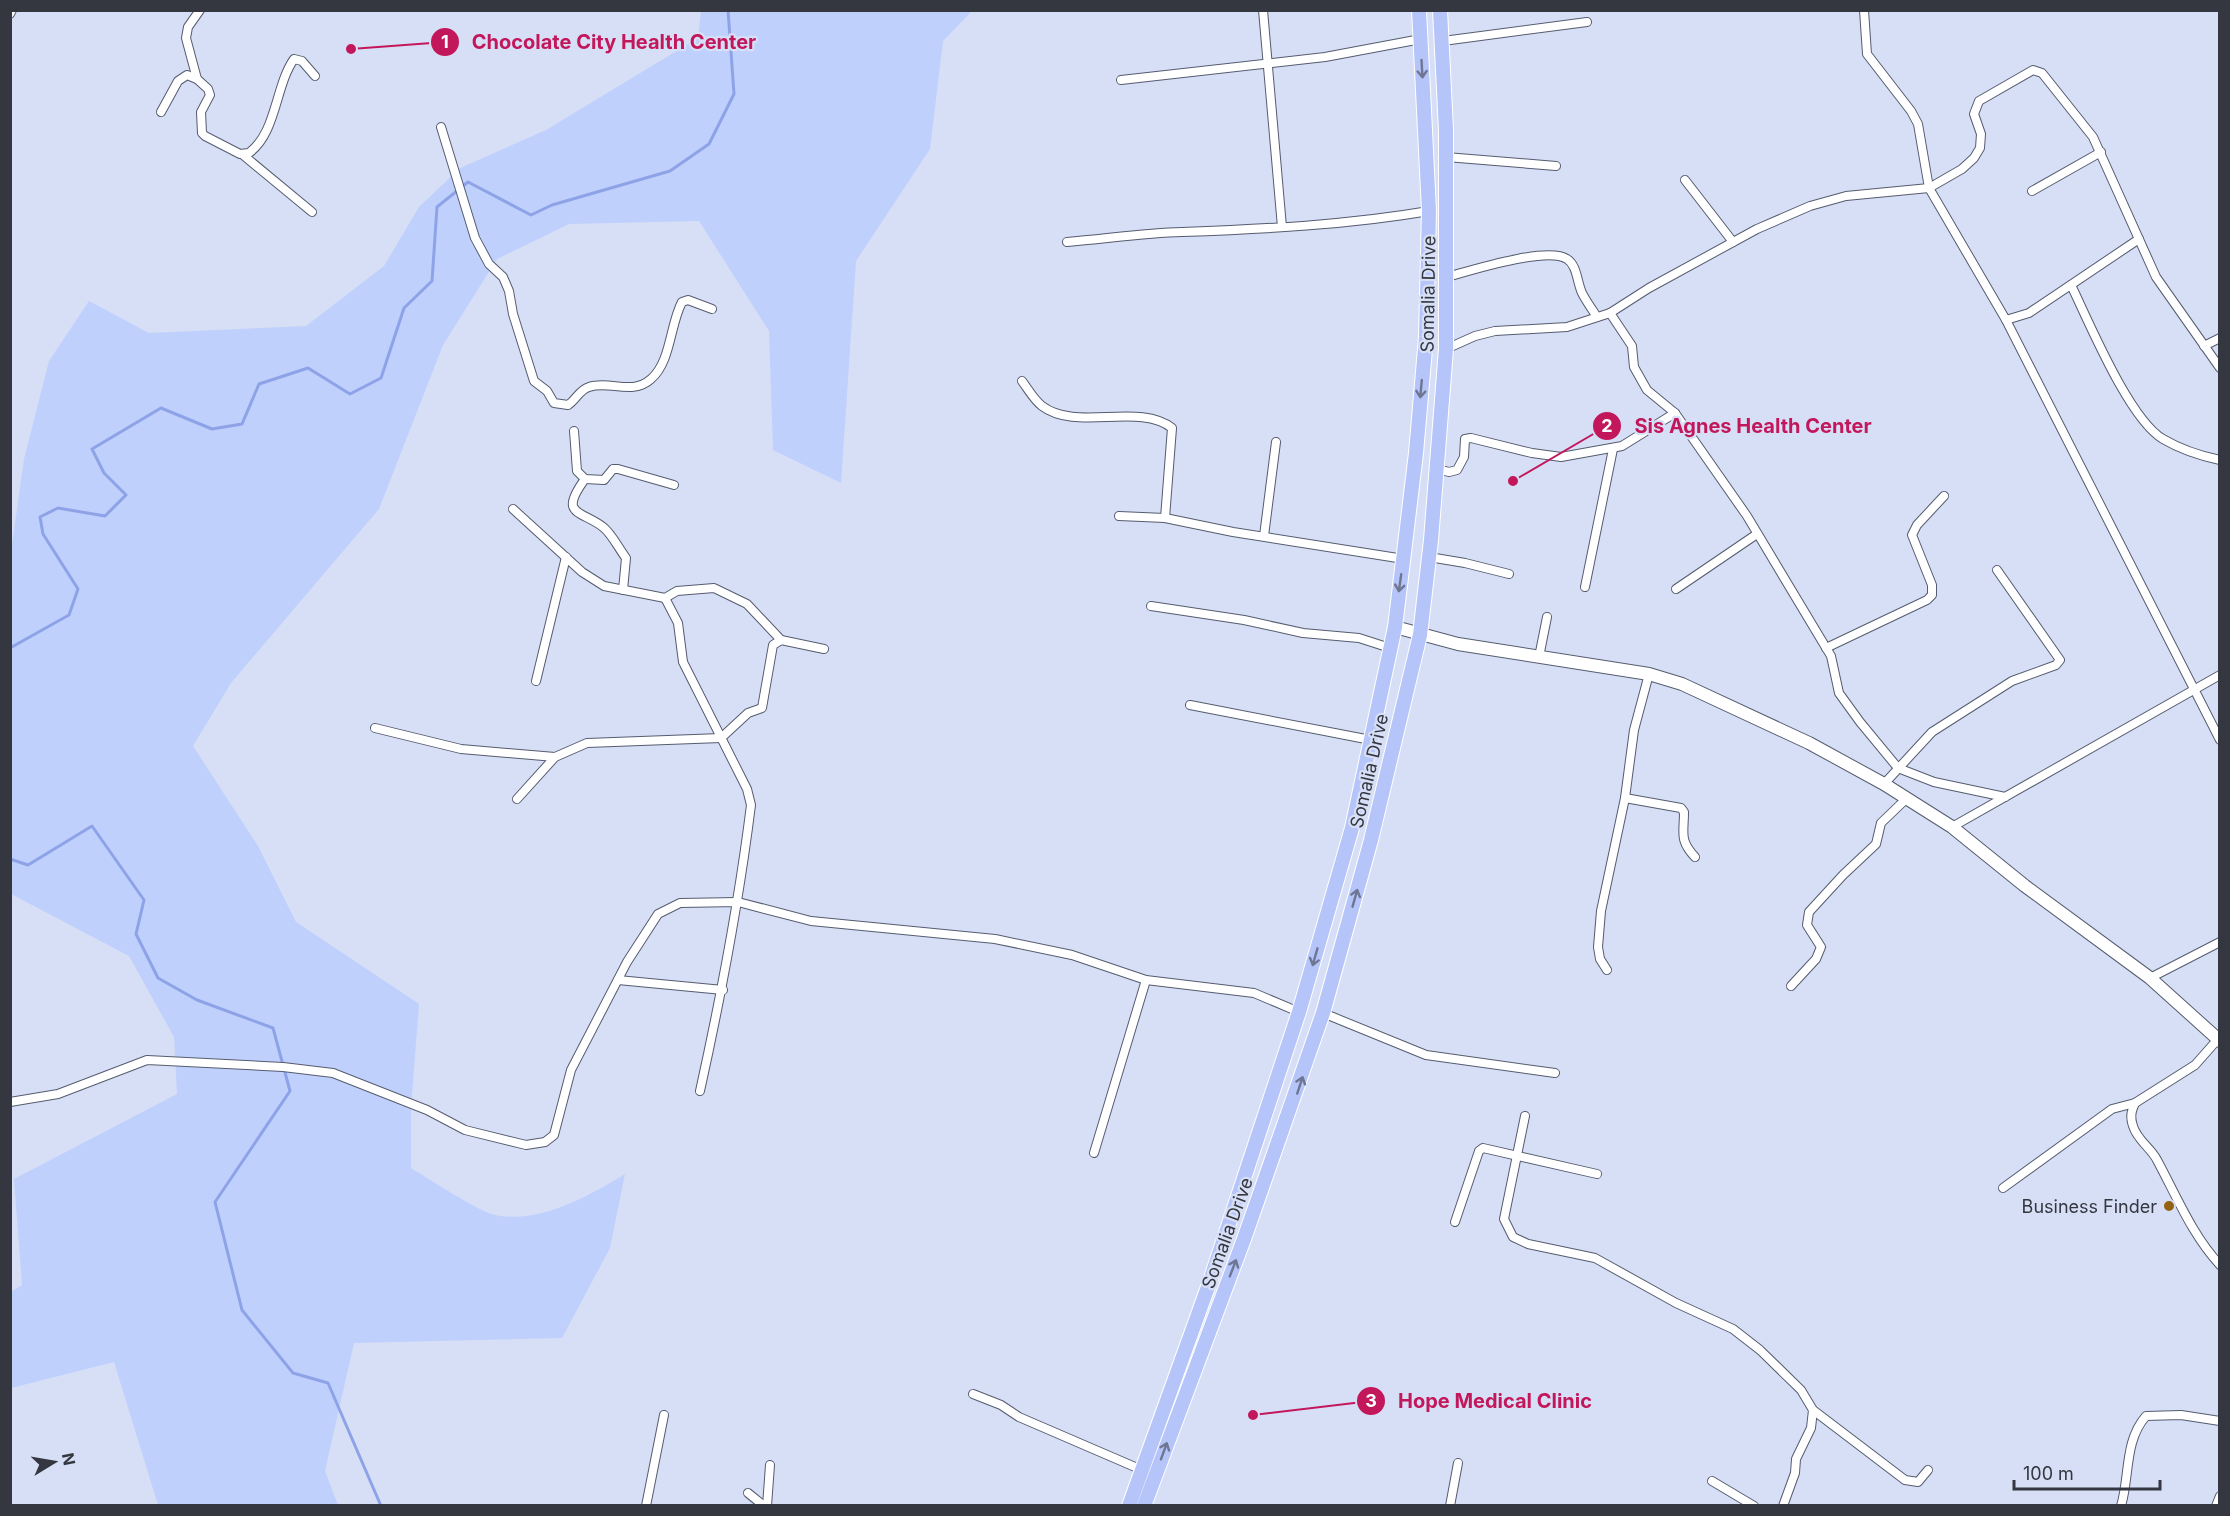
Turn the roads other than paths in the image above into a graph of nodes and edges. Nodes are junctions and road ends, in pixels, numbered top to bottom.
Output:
1 (1263, 10) edge
2 (1419, 10) edge
3 (1440, 10) edge
4 (1864, 10) edge
5 (199, 11) edge
6 (1587, 22) dead end
7 (1421, 39) junction
8 (1443, 41) junction
9 (1266, 62) junction
10 (315, 76) dead end
11 (197, 79) junction
12 (1121, 80) dead end
13 (161, 112) dead end
14 (441, 127) dead end
15 (2101, 152) junction
16 (243, 155) junction
17 (1446, 157) junction
18 (1556, 166) dead end
19 (1685, 180) dead end
20 (1929, 188) junction
21 (2032, 191) dead end
22 (1429, 211) junction
23 (312, 212) dead end
24 (1282, 227) junction
25 (2139, 239) junction
26 (1067, 242) dead end
27 (1733, 242) junction
28 (1447, 277) junction
29 (2071, 285) junction
30 (712, 309) dead end
31 (1610, 313) junction
32 (1597, 317) junction
33 (2006, 320) junction
34 (2220, 338) edge
35 (2204, 346) junction
36 (1446, 349) junction
37 (2220, 368) edge
38 (1022, 381) dead end
39 (1675, 413) junction
40 (574, 431) dead end
41 (1276, 442) dead end
42 (1613, 449) junction
43 (2220, 460) edge
44 (1437, 469) junction
45 (585, 479) junction
46 (674, 485) dead end
47 (1944, 496) dead end
48 (513, 509) dead end
49 (1119, 516) dead end
50 (1165, 518) junction
51 (1757, 534) junction
52 (1264, 536) junction
53 (566, 557) junction
54 (1429, 558) junction
55 (1404, 559) junction
56 (1997, 570) dead end
57 (1509, 574) dead end
58 (1585, 587) dead end
59 (1676, 589) dead end
60 (623, 590) junction
61 (665, 598) junction
62 (1151, 606) dead end
63 (1547, 617) dead end
64 (1395, 627) junction
65 (1420, 635) junction
66 (781, 640) junction
67 (1390, 648) junction
68 (1826, 648) junction
69 (824, 649) dead end
70 (1539, 657) junction
71 (1649, 674) junction
72 (2220, 675) edge
73 (536, 681) dead end
74 (2194, 690) junction
75 (1190, 705) dead end
76 (375, 728) dead end
77 (721, 738) junction
78 (1371, 740) junction
79 (2220, 740) edge
80 (555, 757) junction
81 (1898, 768) junction
82 (1884, 784) junction
83 (2005, 797) junction
84 (1625, 798) junction
85 (517, 799) dead end
86 (1906, 799) junction
87 (1952, 827) junction
88 (1695, 857) dead end
89 (738, 902) junction
90 (2220, 942) edge
91 (1607, 970) dead end
92 (2150, 978) junction
93 (618, 980) junction
94 (1146, 980) junction
95 (1791, 986) dead end
96 (723, 990) junction
97 (1299, 1012) junction
98 (1323, 1013) junction
99 (2219, 1040) edge
100 (1555, 1073) dead end
101 (700, 1091) dead end
102 (10, 1102) edge
103 (2135, 1103) junction
104 (1525, 1116) dead end
105 (1094, 1153) dead end
106 (1517, 1155) junction
107 (1597, 1174) dead end
108 (2003, 1188) dead end
109 (1455, 1222) dead end
110 (2220, 1265) edge
111 (973, 1394) dead end
112 (1813, 1410) junction
113 (664, 1415) dead end
114 (2220, 1421) edge
115 (1458, 1463) dead end
116 (770, 1465) dead end
117 (1142, 1470) junction
118 (1928, 1470) dead end
119 (1712, 1481) dead end
120 (748, 1492) dead end
121 (2220, 1496) edge
122 (646, 1506) edge
123 (766, 1506) edge
124 (1129, 1506) edge
125 (1144, 1506) edge
126 (1450, 1506) edge
127 (1754, 1506) edge
128 (1783, 1506) edge
129 (2121, 1506) edge
130 (2216, 1506) edge

1 - 9 street
2 - 7 main road, Somalia Drive
3 - 8 main road, Somalia Drive
4 - 20 street
5 - 11 street
6 - 8 street
7 - 9 street
7 -> 22 main road, Somalia Drive
8 - 17 main road, Somalia Drive
9 - 12 street
9 - 24 street
10 - 16 street
11 - 13 street
11 - 16 street
14 - 30 street
15 - 20 street
15 - 21 street
15 - 25 street
16 - 23 street
17 - 18 street
17 - 28 main road, Somalia Drive
19 - 27 street
20 - 27 street
20 - 33 street
22 - 24 street
22 -> 55 main road, Somalia Drive
24 - 26 street
25 - 29 street
25 - 35 street
27 - 31 street
28 - 32 street
28 - 36 main road, Somalia Drive
29 - 33 street
29 - 43 street
31 - 32 street
31 - 39 street
32 - 36 street
33 - 74 street
34 - 35 street
35 - 37 street
36 - 44 main road, Somalia Drive
38 - 50 street
39 - 42 street
39 - 51 street
40 - 45 street
41 - 52 street
42 - 44 street
42 - 58 street
44 - 54 main road, Somalia Drive
45 - 46 street
45 - 60 street
47 - 68 street
48 - 53 street
49 - 50 street
50 - 52 street
51 - 59 street
51 - 68 street
52 - 55 street
53 - 60 street
53 - 73 street
54 - 57 street
54 - 65 main road, Somalia Drive
55 -> 64 main road, Somalia Drive
56 - 81 street
60 - 61 street
61 - 66 street
61 - 77 street
62 - 67 street
63 - 70 street
64 - 65 street
64 - 67 main road, Somalia Drive
65 - 70 street
98 -> 65 main road, Somalia Drive
66 - 69 street
66 - 77 street
67 - 78 main road, Somalia Drive
68 - 81 street
70 - 71 street
71 - 82 street
71 - 84 street
72 - 74 street
74 - 79 street
74 - 83 street
75 - 78 street
76 - 80 street
77 - 80 street
77 - 89 street
78 -> 97 main road, Somalia Drive
80 - 85 street
81 - 82 street
81 - 83 street
82 - 86 street
83 - 87 street
84 - 88 street
84 - 91 street
86 - 87 street
86 - 95 street
87 - 92 street
89 - 93 street
89 - 94 street
89 - 96 street
90 - 92 street
92 - 99 street
93 - 96 street
93 - 102 street
94 - 97 street
94 - 105 street
96 - 101 street
97 - 117 main road, Somalia Drive
98 - 100 street
125 -> 98 main road, Somalia Drive
99 - 103 street
103 - 108 street
103 - 110 street
104 - 106 street
106 - 107 street
106 - 109 street
106 - 112 street
111 - 117 street
112 - 118 street
112 - 128 street
113 - 122 street
114 - 129 street
115 - 126 street
116 - 123 street
117 - 124 main road, Somalia Drive
119 - 127 street
120 - 123 street
121 - 130 street

